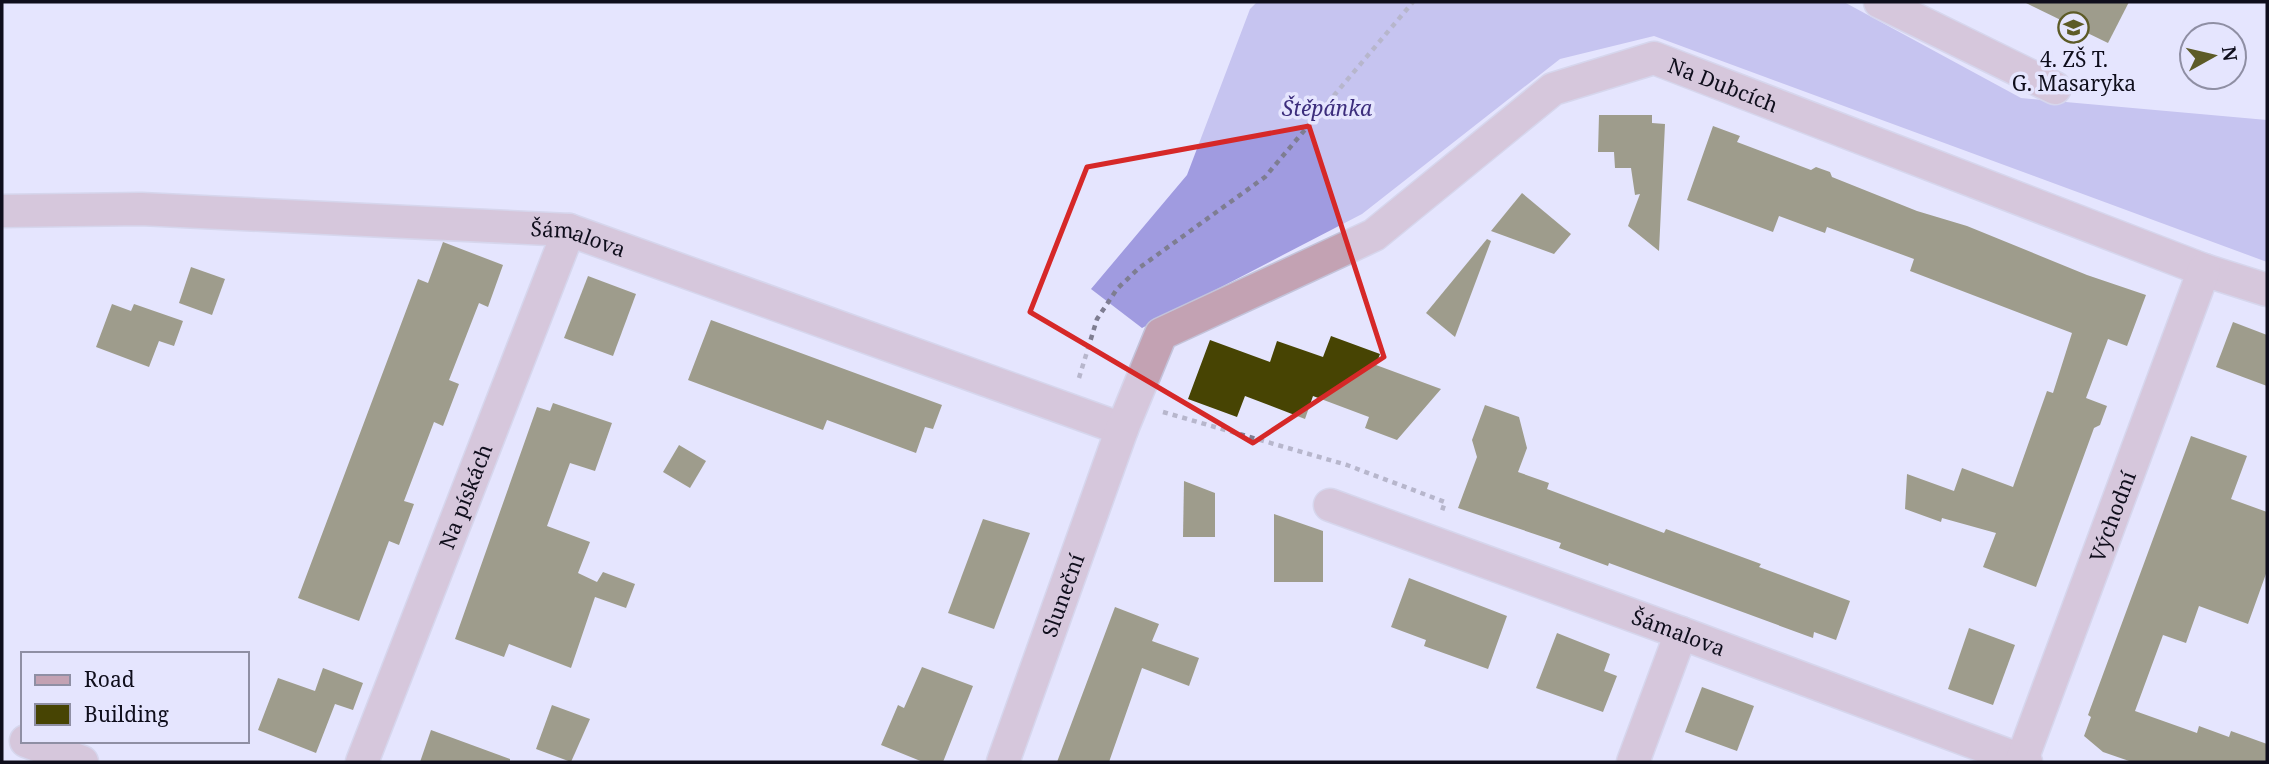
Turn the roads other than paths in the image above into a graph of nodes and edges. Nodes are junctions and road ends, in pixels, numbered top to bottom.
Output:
1 (1880, 2) edge
2 (2055, 88) dead end
3 (2, 211) edge
4 (569, 230) junction
5 (2204, 270) junction
6 (2267, 290) edge
7 (1128, 415) junction
8 (1330, 505) dead end
9 (1681, 633) junction
10 (2, 732) edge
11 (21, 740) edge
12 (30, 743) edge
13 (82, 762) edge
14 (362, 762) edge
15 (1003, 762) edge
16 (1633, 762) edge
17 (2023, 762) edge

1 - 2 street
3 - 4 street, Šámalova
4 - 7 street, Šámalova
4 - 14 street, Na pískách
5 - 6 street, Na Dubcích
5 - 7 street, Na Dubcích
5 - 17 street, Východní
7 - 15 street, Sluneční
8 - 9 street, Šámalova
9 - 16 street
9 - 17 street, Šámalova
10 - 11 street
12 - 13 street

